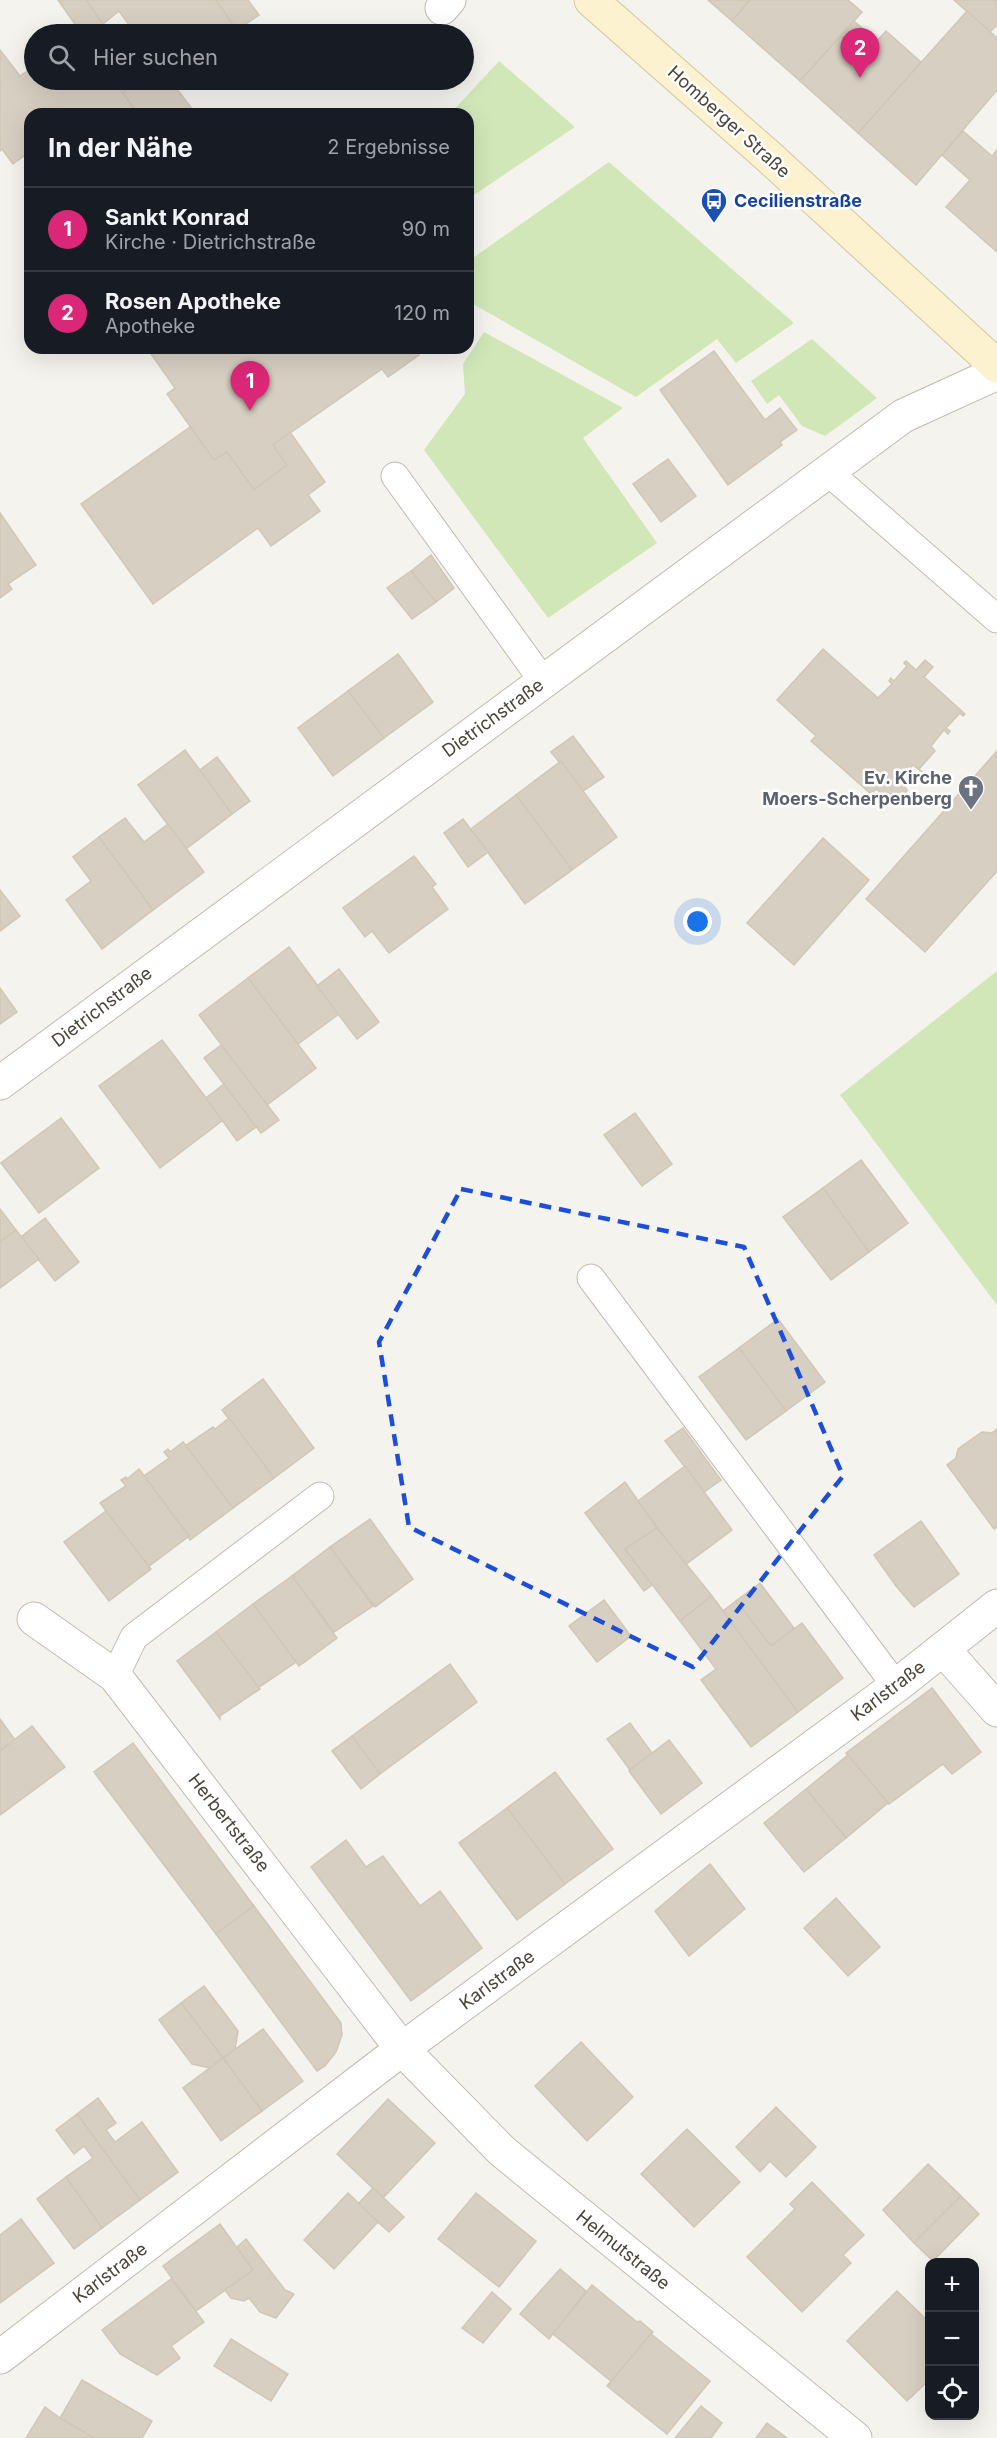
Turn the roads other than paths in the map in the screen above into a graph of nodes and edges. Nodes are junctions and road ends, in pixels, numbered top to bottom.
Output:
1 (591, 0) edge
2 (997, 366) edge
3 (997, 373) edge
4 (827, 471) junction
5 (395, 476) dead end
6 (997, 619) edge
7 (543, 681) junction
8 (0, 1083) edge
9 (591, 1278) dead end
10 (320, 1496) dead end
11 (997, 1606) edge
12 (34, 1619) dead end
13 (943, 1649) junction
14 (115, 1676) junction
15 (896, 1686) junction
16 (997, 1710) edge
17 (402, 2049) junction
18 (0, 2357) edge
19 (855, 2438) edge

1 - 2 main road, Homberger Straße
3 - 4 street, Dietrichstraße
4 - 6 lane
4 - 7 street, Dietrichstraße
5 - 7 lane
7 - 8 street, Dietrichstraße
9 - 15 lane
10 - 14 lane
11 - 13 street, Karlstraße
12 - 14 street, Herbertstraße
13 - 15 street, Karlstraße
13 - 16 street
14 - 17 street, Herbertstraße
15 - 17 street, Karlstraße
17 - 18 street, Karlstraße
17 - 19 street, Helmutstraße

